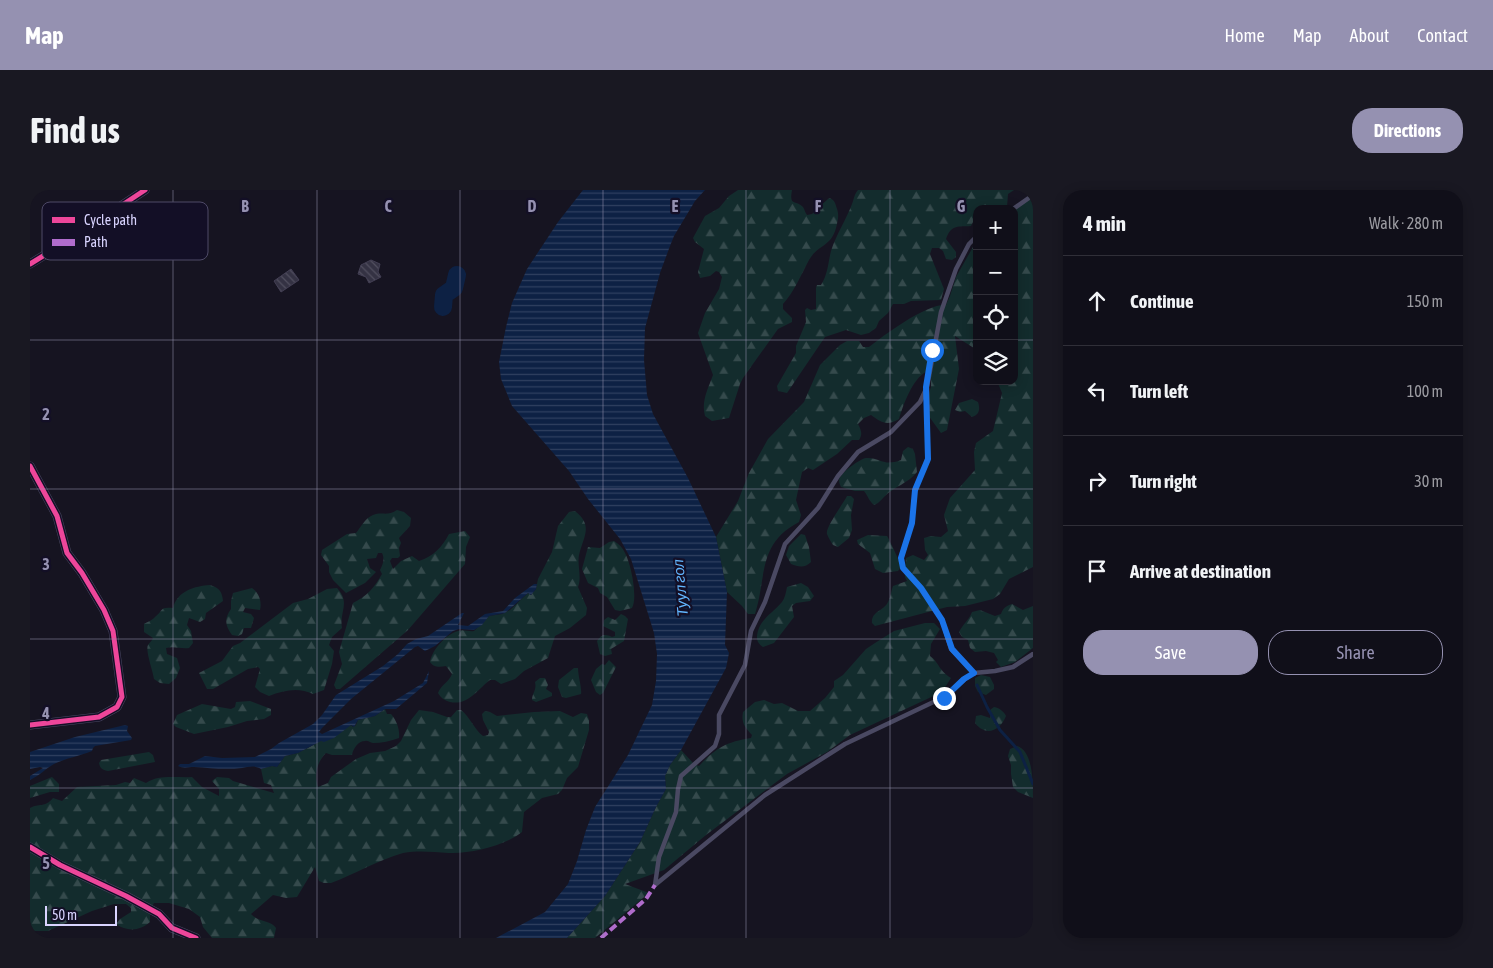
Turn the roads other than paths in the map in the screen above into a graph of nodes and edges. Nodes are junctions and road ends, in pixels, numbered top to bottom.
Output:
1 (146, 190) edge
2 (1033, 195) edge
3 (127, 202) edge
4 (1018, 206) edge
5 (973, 240) edge
6 (42, 256) edge
7 (30, 264) edge
8 (926, 387) junction
9 (30, 466) edge
10 (1033, 654) edge
11 (974, 673) junction
12 (30, 725) edge
13 (30, 847) edge
14 (196, 938) edge

1 - 3 street
2 - 4 lane
5 - 8 lane
6 - 7 street
8 - 11 lane
8 - 11 lane
9 - 12 street
10 - 11 lane
13 - 14 street

